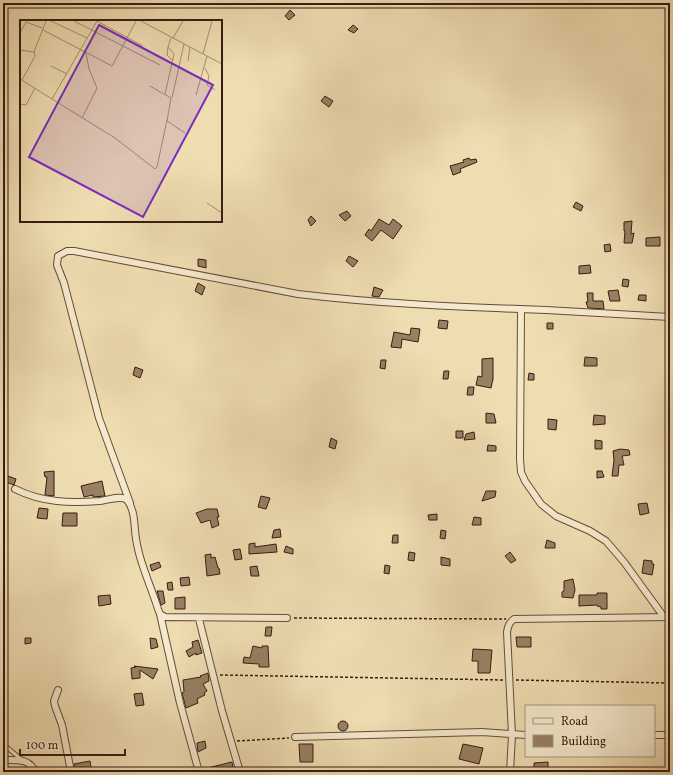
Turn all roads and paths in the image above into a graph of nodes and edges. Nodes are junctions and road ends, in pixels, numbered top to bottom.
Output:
1 (522, 309) junction
2 (670, 317) edge
3 (15, 489) dead end
4 (130, 503) junction
5 (160, 614) junction
6 (667, 617) edge
7 (288, 618) joint
8 (199, 619) junction
9 (514, 619) junction
10 (213, 675) junction
11 (510, 680) junction
12 (670, 683) edge
13 (58, 690) dead end
14 (512, 735) junction
15 (525, 735) edge
16 (655, 735) edge
17 (670, 735) edge
18 (295, 737) joint
19 (230, 741) junction
20 (3, 744) edge
21 (3, 760) edge
22 (22, 760) junction
23 (35, 772) edge
24 (71, 772) edge
25 (199, 772) edge
26 (240, 772) edge
27 (510, 772) edge

1 - 2 street
1 - 4 street
1 - 6 street
3 - 4 street
4 - 5 street
5 - 8 street
5 - 25 street
6 - 9 street
7 - 8 street
7 - 9 path
8 - 10 street
9 - 11 street
10 - 11 path
10 - 19 street
11 - 12 path
11 - 14 street
13 - 24 street
14 - 15 street
14 - 18 street
14 - 27 street
16 - 17 street
18 - 19 path
19 - 26 street
20 - 22 lane
21 - 22 street
22 - 23 street

